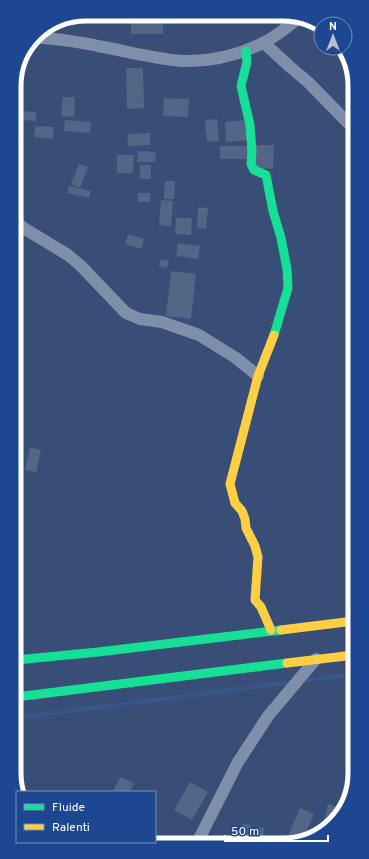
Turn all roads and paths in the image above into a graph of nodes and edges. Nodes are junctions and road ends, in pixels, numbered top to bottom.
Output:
1 (293, 22) edge
2 (43, 37) edge
3 (264, 43) junction
4 (246, 51) junction
5 (348, 123) edge
6 (21, 225) edge
7 (258, 376) junction
8 (348, 621) edge
9 (271, 630) junction
10 (348, 654) edge
11 (316, 659) junction
12 (21, 660) edge
13 (21, 696) edge
14 (200, 838) edge

1 - 3 street
2 - 4 street
3 - 4 street
3 - 5 street
4 - 7 street
6 - 7 street
7 - 9 street
8 - 9 street
9 - 12 street
10 - 11 street
11 - 13 street
11 - 14 street

